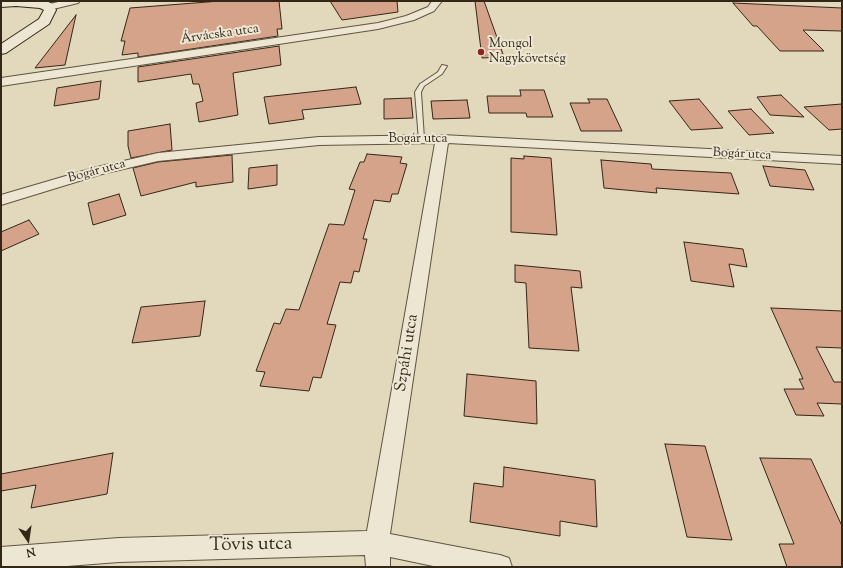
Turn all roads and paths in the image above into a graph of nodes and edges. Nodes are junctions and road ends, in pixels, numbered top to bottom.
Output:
1 (75, 1) edge
2 (437, 1) edge
3 (1, 2) edge
4 (49, 7) junction
5 (1, 50) edge
6 (444, 66) dead end
7 (1, 82) edge
8 (421, 139) junction
9 (442, 139) junction
10 (842, 160) edge
11 (1, 200) edge
12 (377, 543) junction
13 (1, 559) edge
14 (378, 567) edge
15 (500, 567) edge

1 - 4 street
2 - 7 street, Árvácska utca
3 - 4 street
4 - 5 street
6 - 8 lane
8 - 9 street, Bogár utca
8 - 11 street, Bogár utca
9 - 10 street, Bogár utca
9 - 12 street, Szpáhi utca
12 - 13 street, Tövis utca
12 - 14 street, Szpáhi utca
12 - 15 street, Tövis utca

